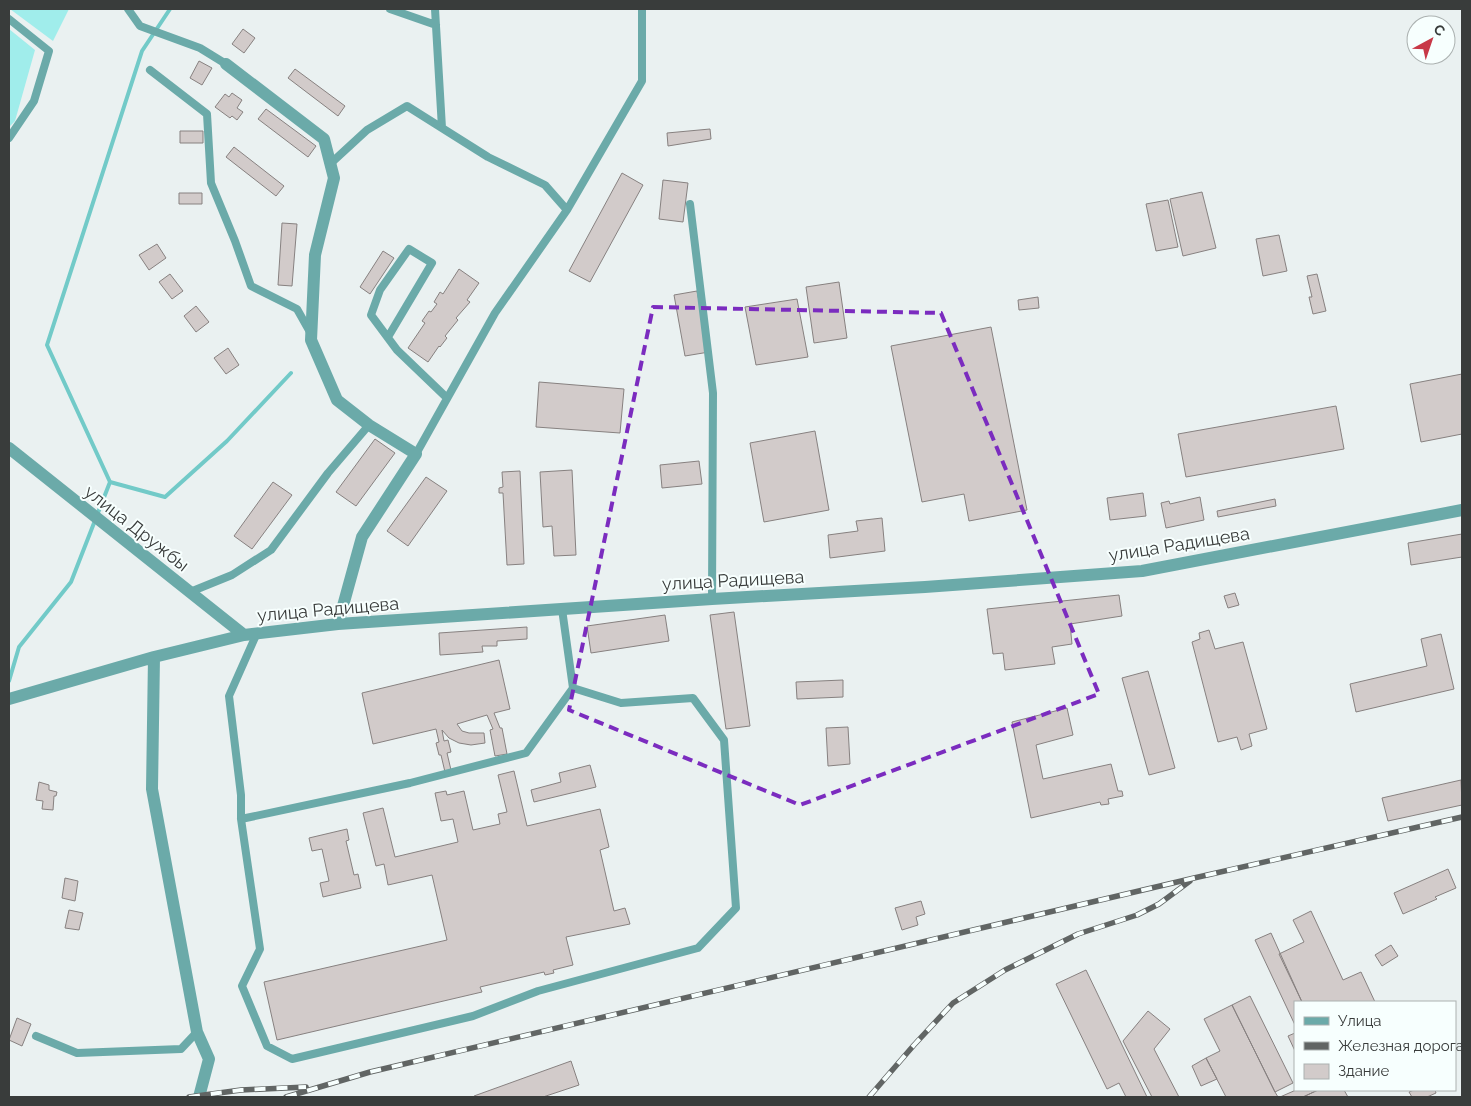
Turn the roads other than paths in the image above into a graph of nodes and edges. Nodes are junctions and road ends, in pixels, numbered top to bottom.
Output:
1 (128, 9) edge
2 (390, 9) edge
3 (435, 9) edge
4 (642, 9) edge
5 (9, 19) edge
6 (436, 25) junction
7 (226, 64) joint
8 (150, 70) dead end
9 (442, 128) junction
10 (9, 138) edge
11 (330, 164) junction
12 (690, 204) dead end
13 (567, 210) junction
14 (311, 334) junction
15 (388, 337) junction
16 (447, 398) junction
17 (369, 424) junction
18 (9, 448) edge
19 (416, 454) junction
20 (1462, 510) edge
21 (190, 592) junction
22 (712, 599) junction
23 (562, 609) junction
24 (338, 624) junction
25 (257, 633) junction
26 (244, 635) junction
27 (154, 657) junction
28 (573, 688) junction
29 (9, 699) edge
30 (241, 819) junction
31 (197, 1032) junction
32 (36, 1036) dead end
33 (199, 1097) edge

1 - 7 lane
2 - 6 lane
3 - 6 lane
4 - 13 lane
5 - 10 lane
6 - 9 lane
7 - 11 street
8 - 14 lane
9 - 11 lane
9 - 13 lane
11 - 14 street
12 - 22 lane
13 - 16 lane
14 - 17 street
15 - 15 lane
15 - 16 lane
16 - 19 lane
17 - 19 street
17 - 21 lane
18 - 21 street, улица Дружбы
19 - 24 street
20 - 22 street, улица Радищева
21 - 26 street, улица Дружбы
22 - 23 street, улица Радищева
23 - 24 street, улица Радищева
23 - 28 lane
24 - 25 street, улица Радищева
25 - 26 street, улица Радищева
25 - 30 lane
26 - 27 street, улица Радищева
27 - 29 street, улица Радищева
27 - 31 street
28 - 30 lane
28 - 30 lane
31 - 32 lane
31 - 33 street

